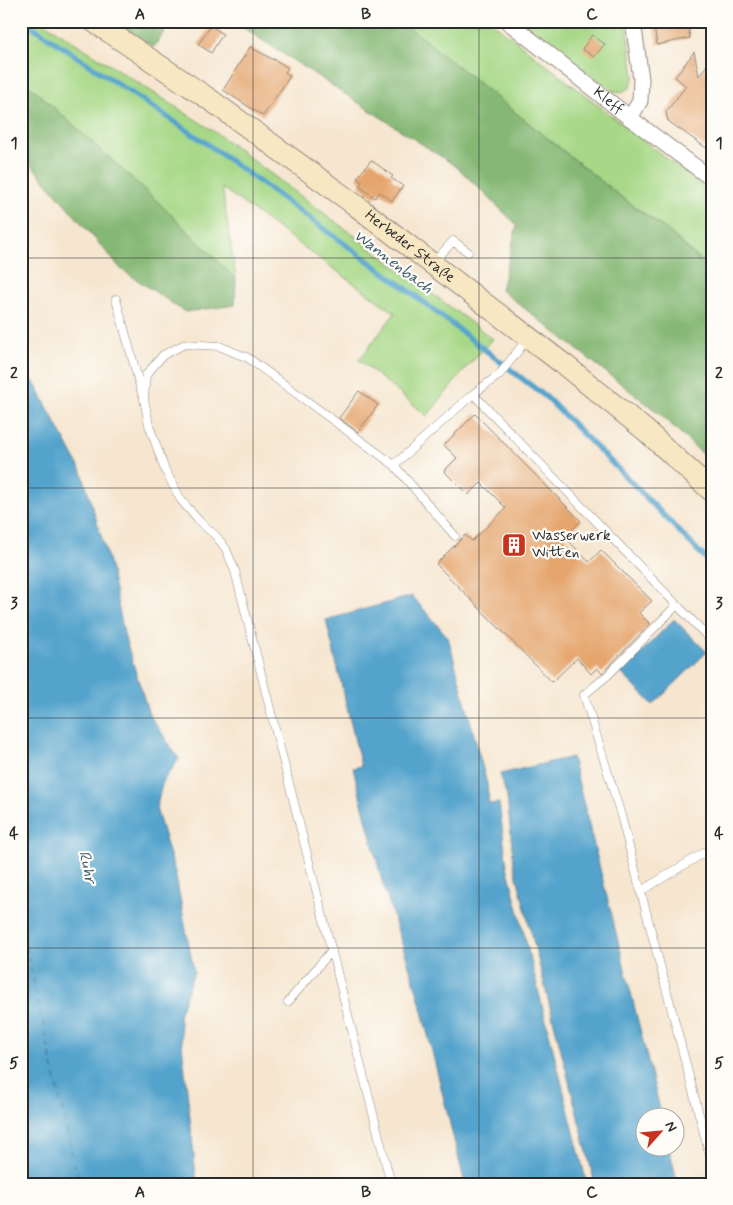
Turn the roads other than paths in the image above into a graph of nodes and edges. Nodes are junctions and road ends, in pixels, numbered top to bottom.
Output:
1 (94, 21) edge
2 (507, 21) edge
3 (634, 21) edge
4 (630, 118) junction
5 (712, 179) edge
6 (468, 252) dead end
7 (433, 264) junction
8 (116, 299) dead end
9 (529, 337) junction
10 (473, 394) junction
11 (144, 399) junction
12 (394, 465) junction
13 (712, 491) edge
14 (455, 536) dead end
15 (677, 605) junction
16 (712, 641) edge
17 (712, 848) edge
18 (641, 891) junction
19 (332, 950) junction
20 (288, 1002) dead end
21 (712, 1164) edge
22 (390, 1184) edge

1 - 7 main road, Herbeder Straße
2 - 4 street, Kleff
3 - 4 street
4 - 5 street, Kleff
6 - 7 lane
7 - 9 main road, Herbeder Straße
8 - 11 lane
9 - 10 lane
9 - 13 main road, Herbeder Straße
10 - 12 lane
10 - 15 lane
11 - 12 lane
11 - 19 lane
12 - 14 lane
15 - 16 lane
15 - 18 lane
17 - 18 lane
18 - 21 lane
19 - 20 lane
19 - 22 lane

